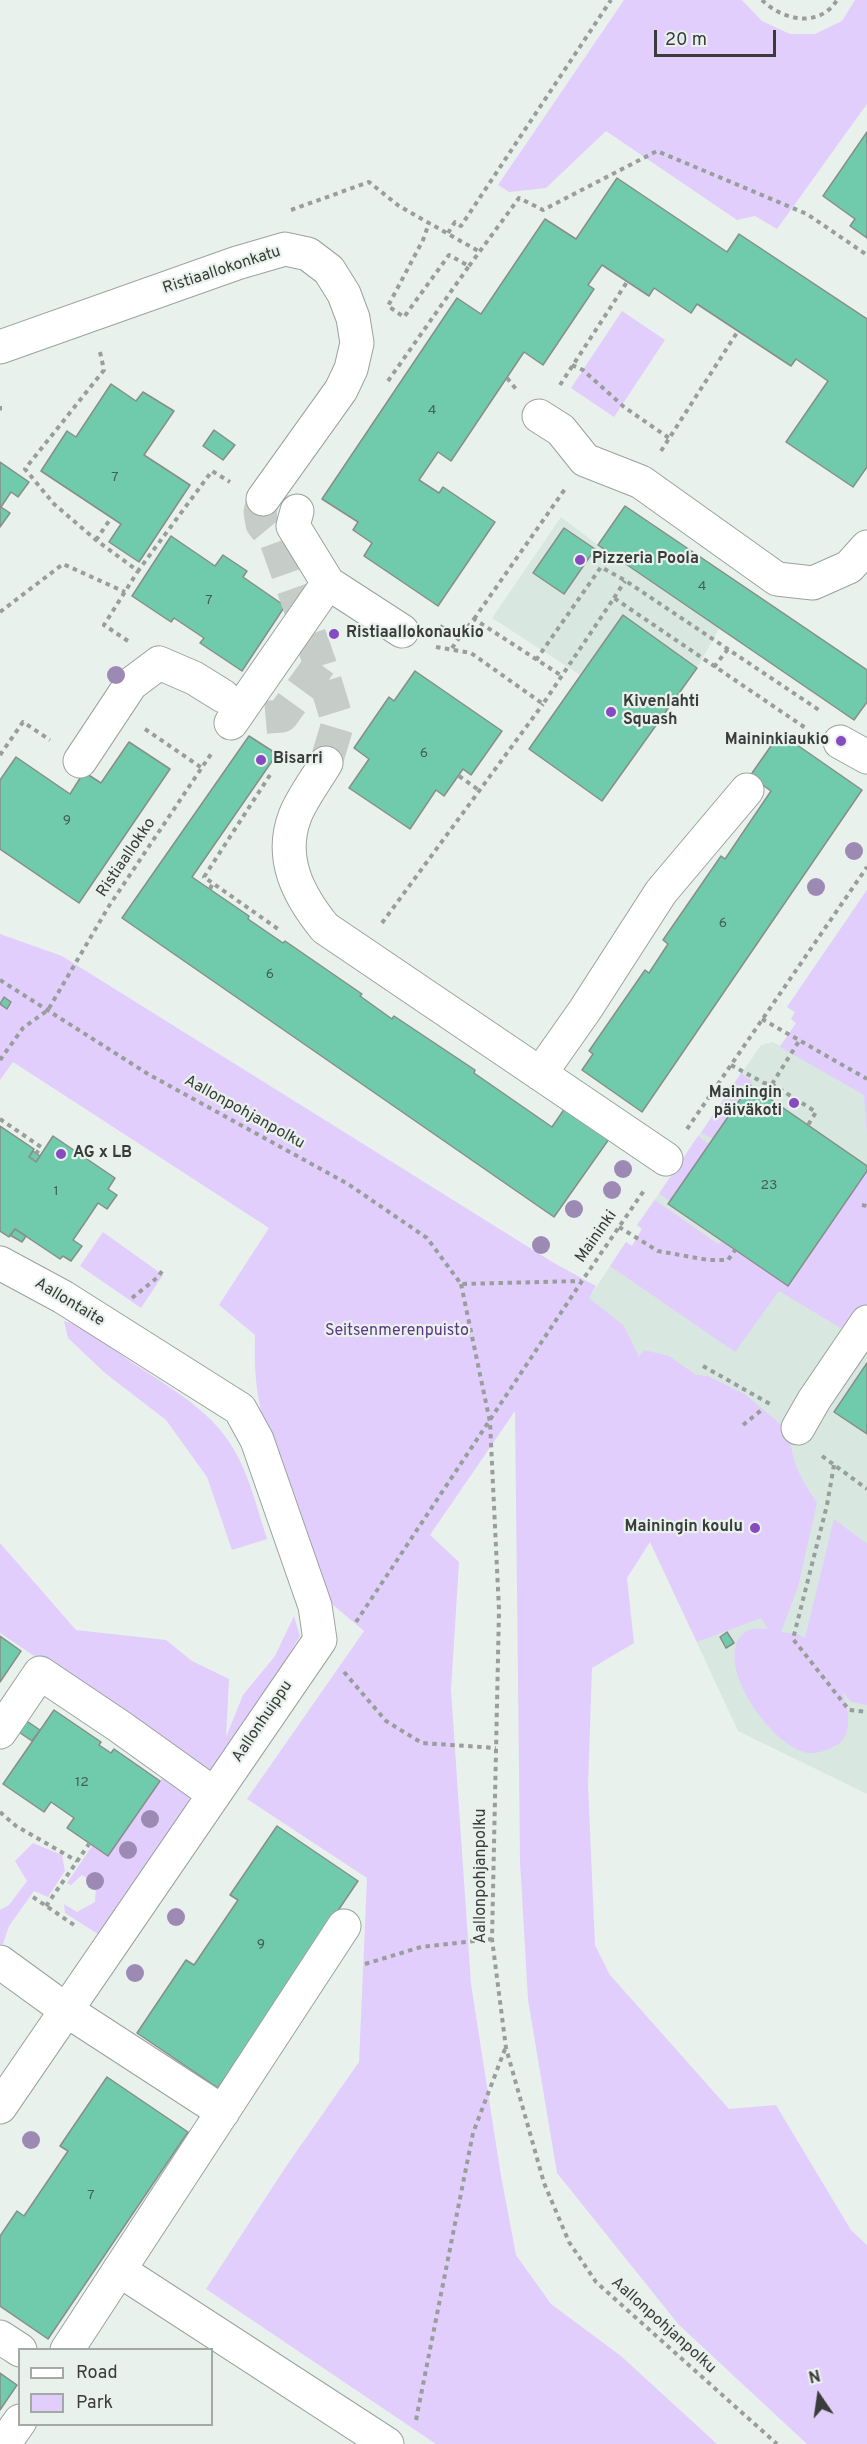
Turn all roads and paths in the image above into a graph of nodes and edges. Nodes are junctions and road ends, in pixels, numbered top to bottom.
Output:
1 (611, 0) edge
2 (762, 0) edge
3 (837, 0) edge
4 (399, 206) dead end
5 (429, 223) junction
6 (448, 233) junction
7 (480, 252) junction
8 (867, 255) edge
9 (469, 266) junction
10 (627, 282) dead end
11 (738, 331) dead end
12 (98, 342) dead end
13 (0, 347) edge
14 (572, 365) junction
15 (386, 384) dead end
16 (0, 406) edge
17 (0, 414) edge
18 (539, 416) joint
19 (249, 492) joint
20 (556, 502) dead end
21 (297, 511) dead end
22 (111, 518) dead end
23 (96, 540) junction
24 (867, 547) edge
25 (138, 571) junction
26 (626, 581) junction
27 (328, 584) junction
28 (125, 592) junction
29 (614, 598) junction
30 (0, 612) edge
31 (474, 619) junction
32 (433, 621) dead end
33 (104, 625) dead end
34 (415, 638) joint
35 (459, 638) junction
36 (452, 648) junction
37 (728, 649) junction
38 (536, 660) junction
39 (714, 667) junction
40 (562, 676) junction
41 (543, 704) junction
42 (227, 710) junction
43 (137, 723) dead end
44 (808, 730) dead end
45 (854, 750) edge
46 (0, 755) edge
47 (80, 761) joint
48 (326, 763) tunnel mouth
49 (275, 767) dead end
50 (202, 768) junction
51 (459, 776) dead end
52 (747, 790) dead end
53 (480, 791) junction
54 (867, 867) edge
55 (213, 883) junction
56 (210, 889) dead end
57 (270, 924) dead end
58 (359, 952) junction
59 (0, 980) edge
60 (48, 1010) junction
61 (762, 1019) junction
62 (799, 1041) junction
63 (0, 1060) edge
64 (731, 1065) junction
65 (540, 1074) junction
66 (867, 1079) edge
67 (772, 1084) junction
68 (0, 1119) edge
69 (808, 1125) dead end
70 (35, 1159) dead end
71 (666, 1159) junction
72 (619, 1227) junction
73 (735, 1250) dead end
74 (0, 1263) edge
75 (164, 1268) dead end
76 (158, 1277) dead end
77 (582, 1281) junction
78 (461, 1284) junction
79 (867, 1322) edge
80 (136, 1345) joint
81 (703, 1366) dead end
82 (768, 1403) junction
83 (490, 1422) junction
84 (743, 1425) dead end
85 (798, 1428) junction
86 (834, 1465) junction
87 (867, 1489) edge
88 (354, 1625) dead end
89 (340, 1667) dead end
90 (867, 1713) edge
91 (0, 1732) edge
92 (496, 1748) junction
93 (214, 1794) junction
94 (0, 1812) edge
95 (89, 1844) dead end
96 (77, 1861) junction
97 (33, 1897) dead end
98 (46, 1906) junction
99 (344, 1926) dead end
100 (84, 1932) dead end
101 (492, 1939) junction
102 (0, 1962) edge
103 (362, 1965) dead end
104 (66, 2010) junction
105 (506, 2048) junction
106 (0, 2107) edge
107 (223, 2112) junction
108 (118, 2270) junction
109 (0, 2337) edge
110 (68, 2348) edge
111 (18, 2349) edge
112 (416, 2421) dead end
113 (18, 2424) edge
114 (4, 2444) edge
115 (387, 2444) edge
116 (777, 2444) edge

1 - 6 path
2 - 3 path
4 - 5 path
5 - 6 path
5 - 9 path
6 - 7 path
7 - 8 path
7 - 9 path
9 - 15 path
10 - 14 path
11 - 14 path
12 - 23 path
13 - 19 street, Ristiaallokonkatu
14 - 18 path
16 - 17 path
18 - 24 street
19 - 25 path
20 - 31 path
21 - 27 street
22 - 23 path
23 - 25 path
25 - 28 path
26 - 29 path
26 - 37 path
26 - 38 path
27 - 34 street
27 - 42 street
28 - 30 path
28 - 33 path
29 - 39 path
29 - 40 path
31 - 35 path
31 - 38 path
32 - 35 path
34 - 36 path
35 - 36 path
36 - 41 path
37 - 39 path
37 - 45 path
38 - 40 path
39 - 44 path
40 - 41 path
41 - 53 path
42 - 47 street
42 - 50 path, Ristiaallokko
43 - 50 path
46 - 47 path
48 - 58 street
49 - 55 path
50 - 60 path, Ristiaallokko
51 - 53 path
52 - 65 street
53 - 58 path
54 - 61 path, Maininki
55 - 56 path
55 - 57 path
58 - 65 street
59 - 60 path, Aallonpohjanpolku
60 - 63 path
60 - 78 path, Aallonpohjanpolku
61 - 62 path
61 - 64 path, Maininki
62 - 66 path
62 - 67 path
64 - 67 path
64 - 71 path, Maininki
65 - 71 street
67 - 69 path
68 - 70 path
71 - 72 path, Maininki
72 - 73 path
72 - 77 path, Maininki
74 - 80 street, Aallontaite
75 - 76 path
77 - 78 path
77 - 83 path, Maininki
78 - 83 path, Aallonpohjanpolku
79 - 85 street
80 - 93 street, Aallonhuippu
81 - 82 path
82 - 84 path
82 - 85 path
83 - 88 path, Maininki
83 - 92 path, Aallonpohjanpolku
85 - 86 path
86 - 87 path
86 - 90 path
89 - 92 path
91 - 93 street
92 - 101 path, Aallonpohjanpolku
93 - 104 street, Aallonhuippu
94 - 96 path
95 - 96 path
96 - 98 path
97 - 98 path
98 - 100 path
99 - 107 street
101 - 103 path
101 - 105 path, Aallonpohjanpolku
102 - 104 street
104 - 106 street, Aallonhuippu
104 - 107 street
105 - 112 path
105 - 116 path, Aallonpohjanpolku
107 - 108 street
108 - 110 street
108 - 115 street
109 - 111 street
113 - 114 street

